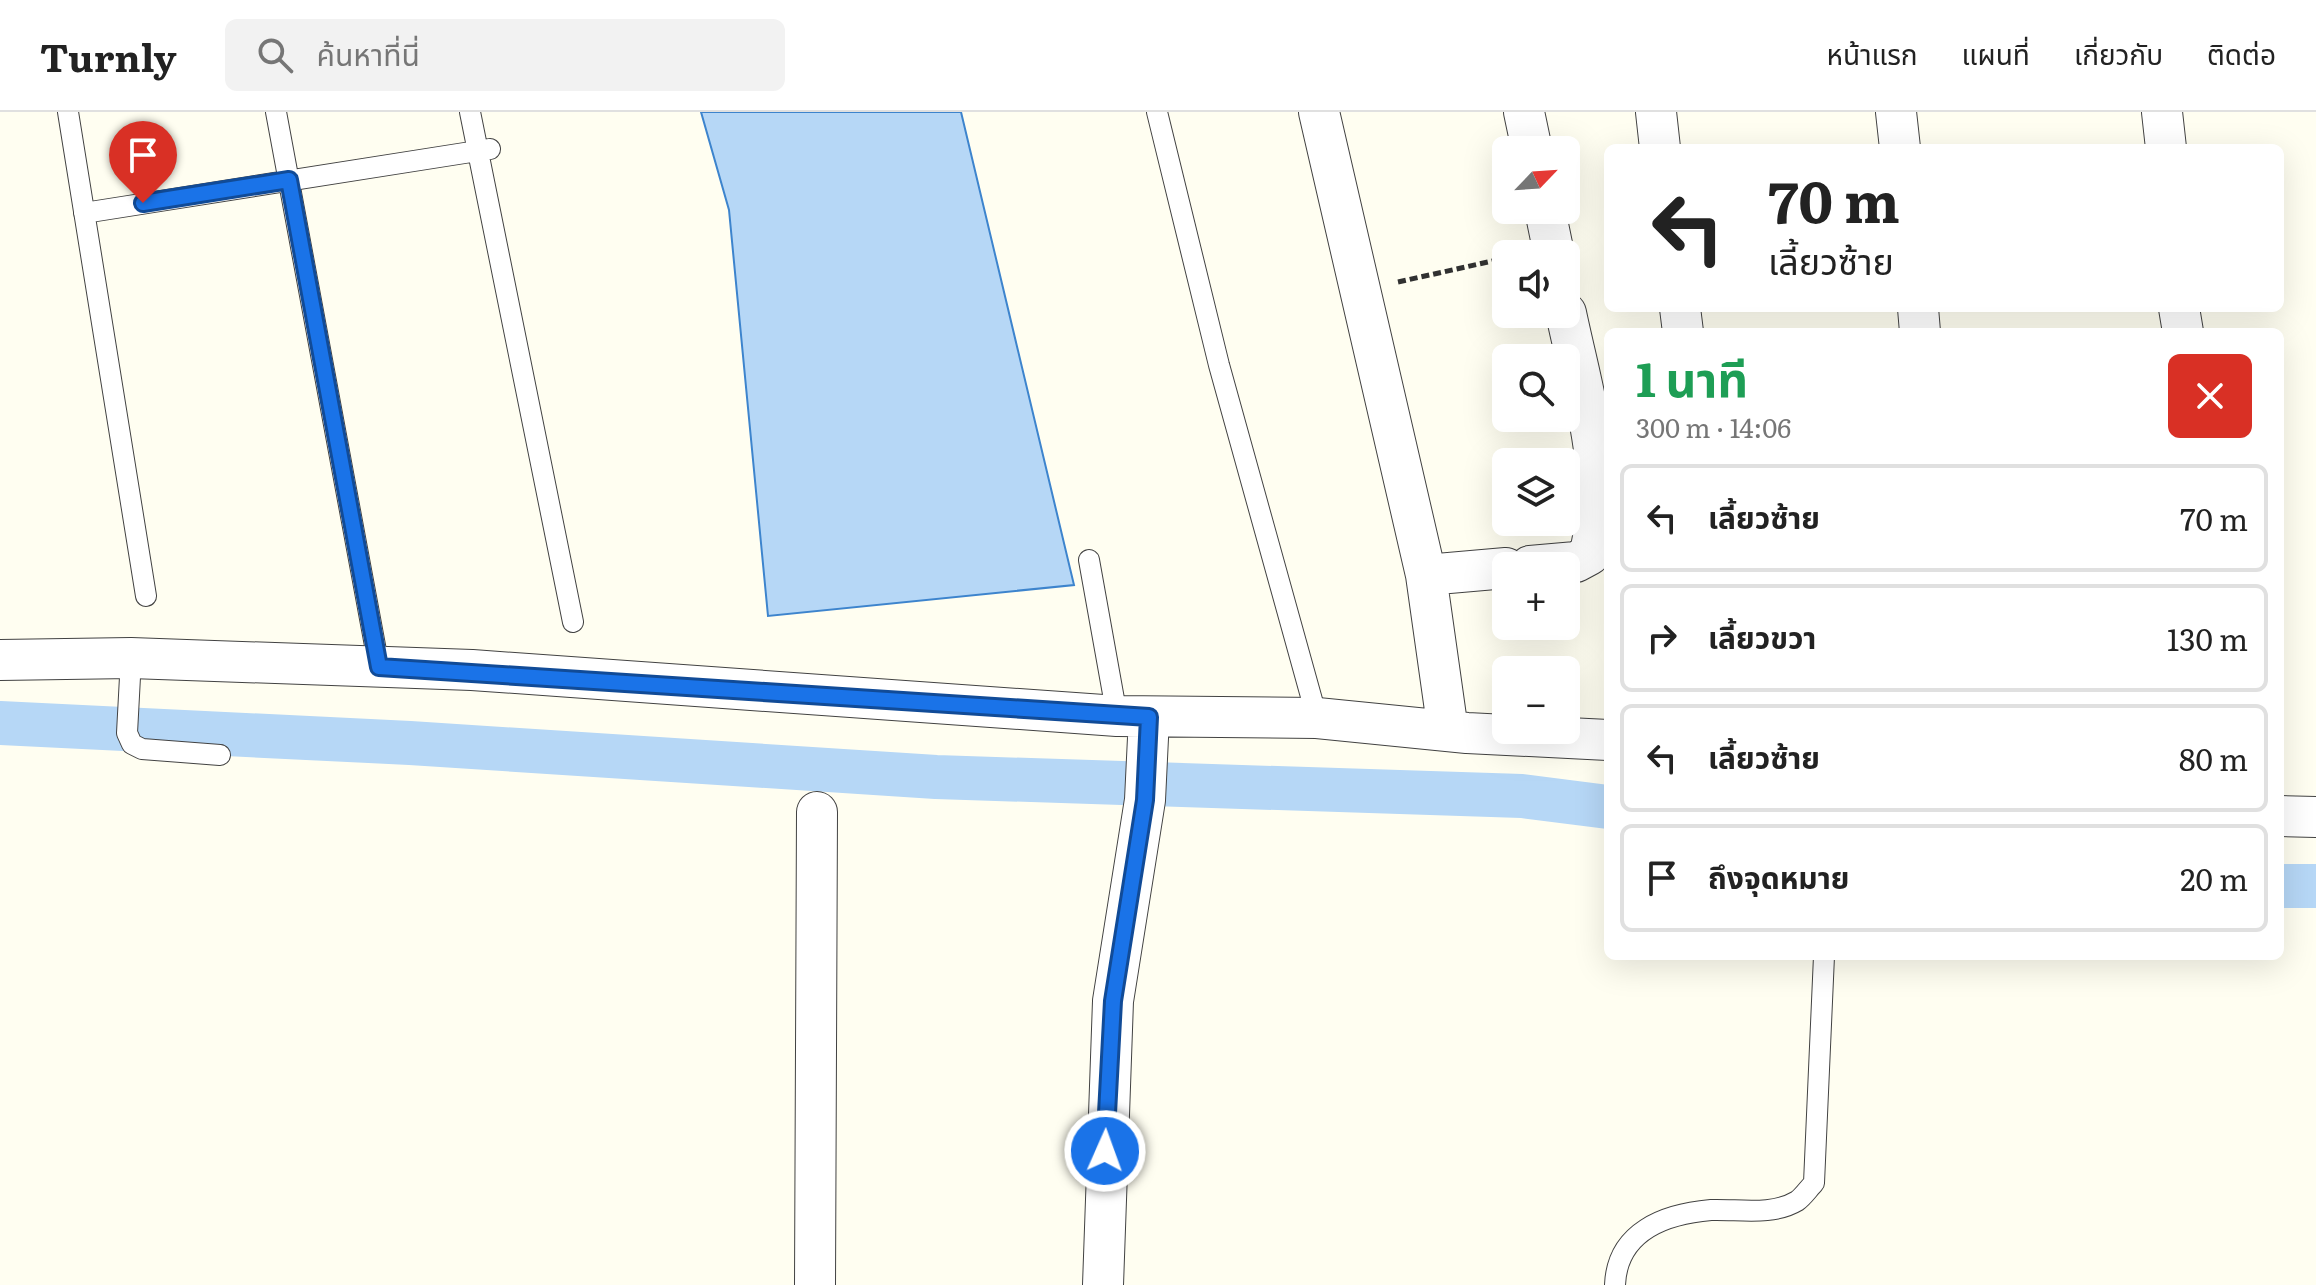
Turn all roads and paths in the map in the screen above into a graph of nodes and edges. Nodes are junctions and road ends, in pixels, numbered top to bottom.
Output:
1 (68, 112) edge
2 (276, 112) edge
3 (470, 112) edge
4 (1157, 112) edge
5 (1319, 112) edge
6 (1524, 112) edge
7 (1656, 112) edge
8 (1896, 112) edge
9 (2162, 112) edge
10 (1529, 136) edge
11 (1660, 144) edge
12 (1900, 144) edge
13 (2166, 144) edge
14 (484, 150) junction
15 (289, 180) junction
16 (84, 213) junction
17 (1492, 261) edge
18 (1358, 290) junction
19 (1569, 328) edge
20 (1089, 560) dead end
21 (1580, 560) edge
22 (1492, 569) edge
23 (1426, 575) junction
24 (146, 596) dead end
25 (573, 622) dead end
26 (0, 660) edge
27 (379, 667) junction
28 (129, 670) junction
29 (1138, 718) junction
30 (1317, 718) junction
31 (1448, 731) junction
32 (1604, 740) edge
33 (220, 755) dead end
34 (817, 812) dead end
35 (2284, 816) edge
36 (2316, 817) edge
37 (1824, 960) edge
38 (815, 1285) edge
39 (1103, 1285) edge
40 (1615, 1285) edge

1 - 16 lane
2 - 15 lane
3 - 14 lane
4 - 30 lane
5 - 18 street
6 - 10 street
7 - 11 street
8 - 12 street
9 - 13 street
14 - 15 lane
14 - 25 lane
15 - 16 lane
15 - 27 lane
16 - 24 lane
17 - 18 path
18 - 23 street
19 - 21 street
20 - 29 lane
22 - 23 street
23 - 31 street
26 - 28 street
27 - 28 street
27 - 29 street
28 - 33 lane
29 - 30 street
29 - 39 street
30 - 31 street
31 - 32 street
34 - 38 street
35 - 36 street
37 - 40 lane

